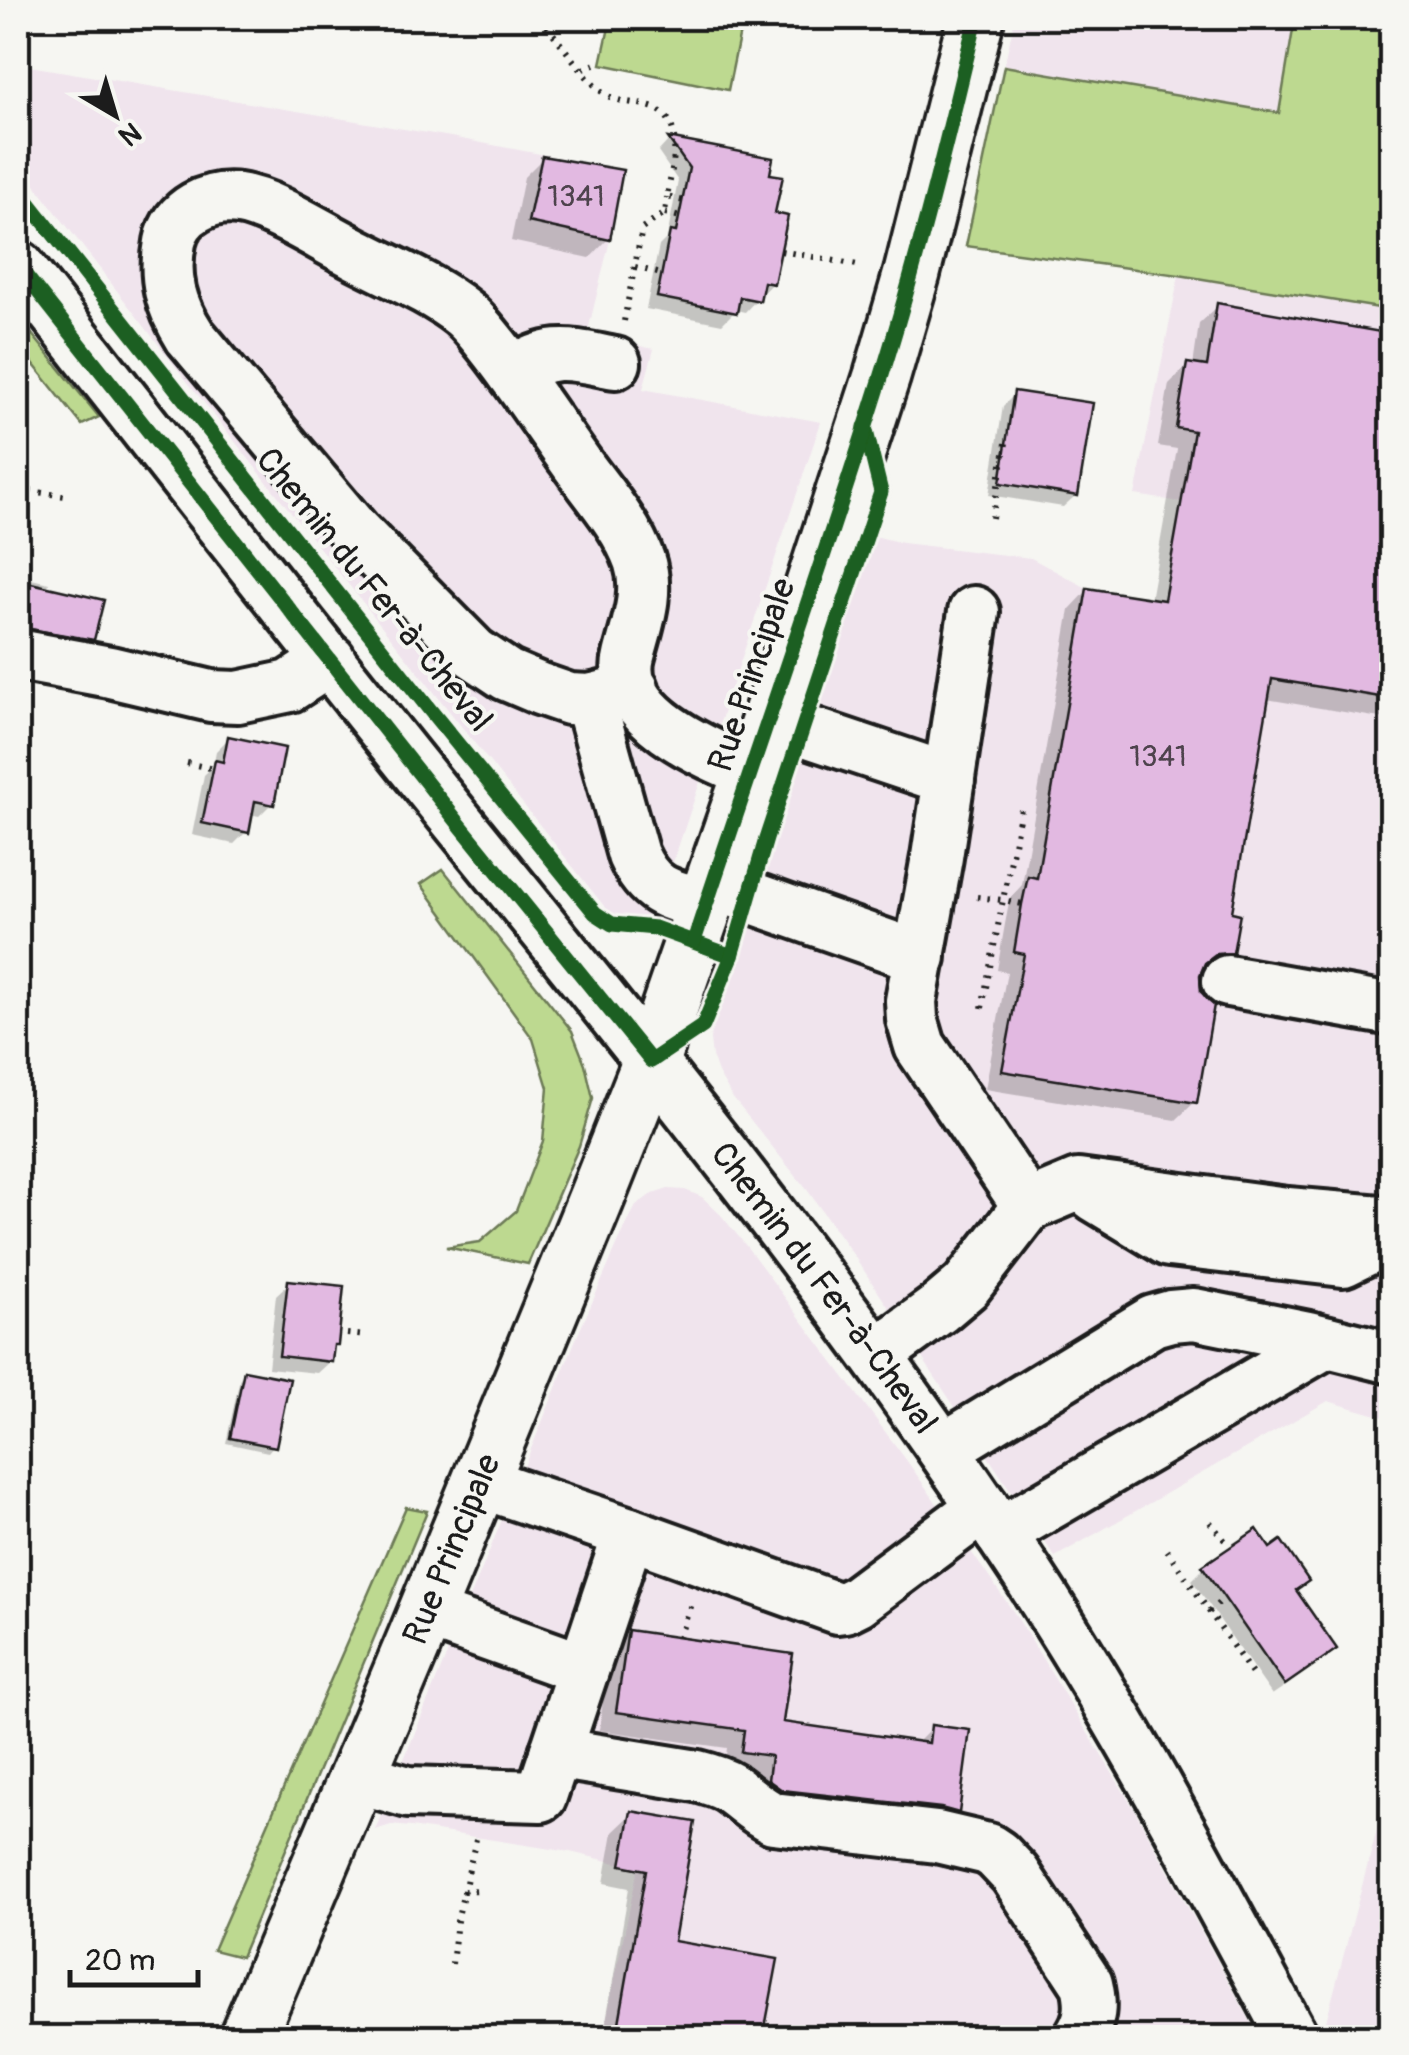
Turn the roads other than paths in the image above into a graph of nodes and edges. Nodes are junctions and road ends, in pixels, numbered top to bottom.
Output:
1 (976, 18) edge
2 (18, 266) edge
3 (620, 344) road end
4 (513, 373) junction
5 (974, 612) dead end
6 (49, 656) edge
7 (330, 660) junction
8 (611, 695) junction
9 (770, 719) junction
10 (751, 772) junction
11 (949, 778) junction
12 (709, 894) junction
13 (920, 957) junction
14 (1228, 981) dead end
15 (1392, 1010) edge
16 (651, 1060) junction
17 (1078, 1186) junction
18 (1028, 1206) junction
19 (1392, 1222) edge
20 (1392, 1237) edge
21 (1327, 1342) junction
22 (876, 1354) junction
23 (1392, 1358) edge
24 (943, 1450) junction
25 (480, 1482) junction
26 (991, 1520) junction
27 (629, 1533) junction
28 (426, 1613) junction
29 (583, 1670) junction
30 (555, 1753) junction
31 (356, 1777) junction
32 (247, 2038) edge
33 (1079, 2038) edge
34 (1293, 2038) edge

1 - 9 main road, Rue Principale
2 - 7 street, Chemin du Fer-à-Cheval
3 - 4 street
4 - 8 street
4 - 8 street
5 - 11 street
6 - 7 street
7 - 16 street, Chemin du Fer-à-Cheval
8 - 10 street
8 - 12 street
9 - 10 main road, Rue Principale
9 - 11 street
10 - 12 main road, Rue Principale
11 - 13 street
12 - 13 street
12 - 16 main road, Rue Principale
13 - 18 street
14 - 15 street
16 - 22 street, Chemin du Fer-à-Cheval
16 - 25 main road, Rue Principale
17 - 18 street
17 - 19 street
17 - 20 street
18 - 22 street
21 - 23 street
21 - 24 street
21 - 26 street
22 - 24 street, Chemin du Fer-à-Cheval
24 - 26 street, Chemin du Fer-à-Cheval
25 - 27 street
25 - 28 main road, Rue Principale
26 - 27 street
26 - 34 street, Chemin du Fer-à-Cheval
27 - 29 street
28 - 29 street
28 - 31 main road, Rue Principale
29 - 30 street
30 - 31 street
30 - 33 street
31 - 32 main road, Rue Principale

